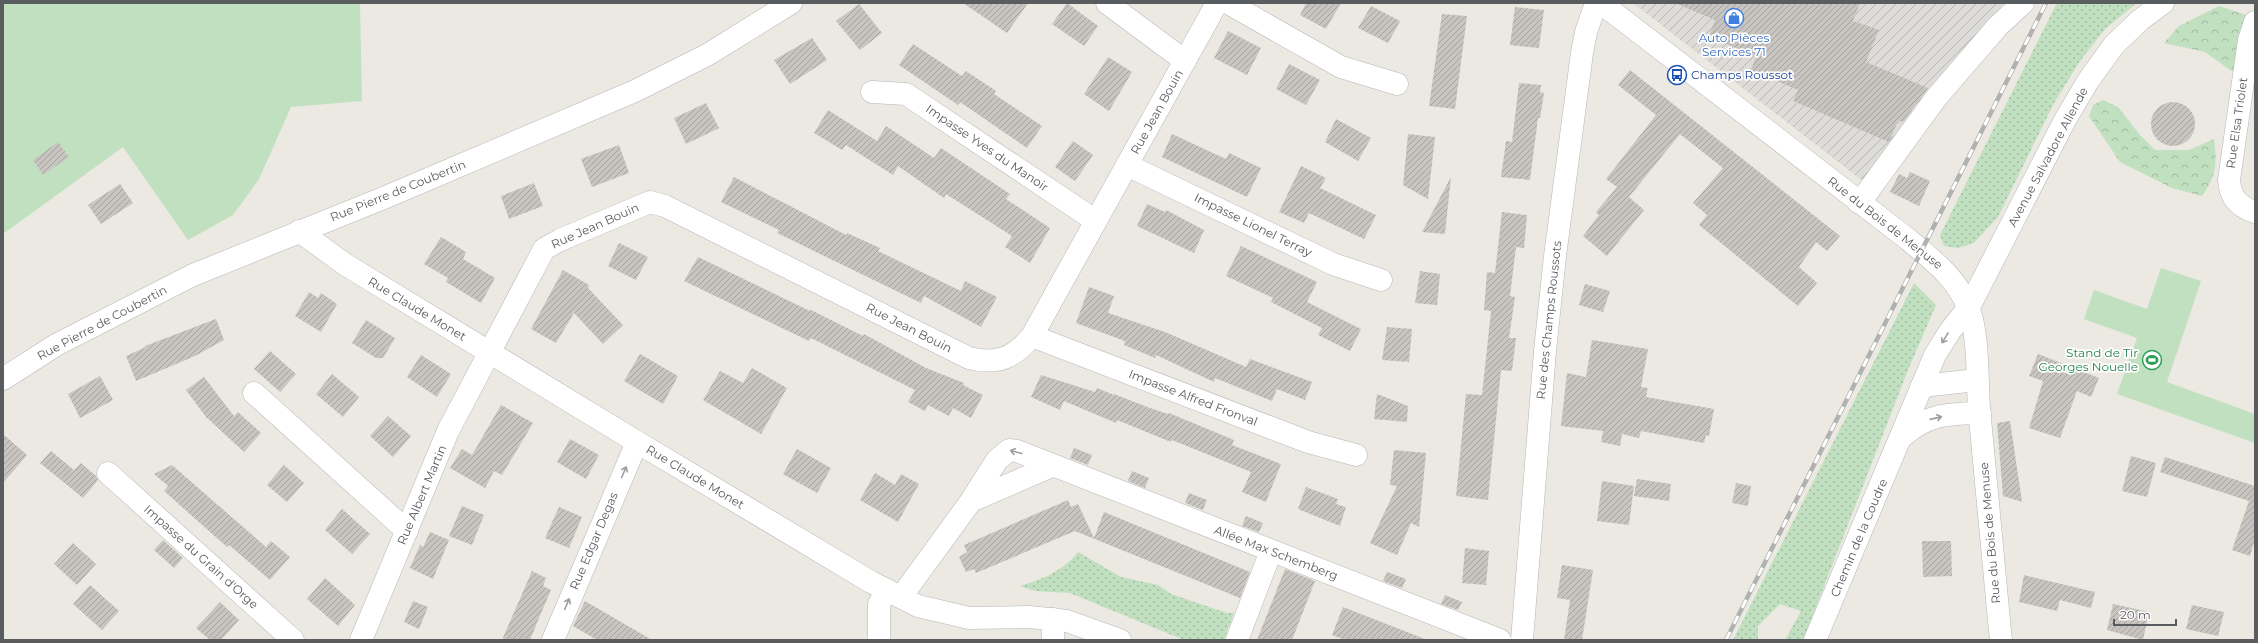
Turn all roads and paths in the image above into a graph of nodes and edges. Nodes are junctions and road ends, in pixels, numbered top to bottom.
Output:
1 (792, 3) edge
2 (1107, 3) edge
3 (1217, 3) edge
4 (1228, 3) edge
5 (1596, 3) edge
6 (1600, 3) edge
7 (2022, 3) edge
8 (2162, 3) edge
9 (2255, 22) edge
10 (1185, 61) junction
11 (1397, 84) dead end
12 (872, 92) dead end
13 (1127, 165) junction
14 (1858, 202) junction
15 (2255, 212) edge
16 (1096, 221) junction
17 (299, 231) junction
18 (1381, 280) dead end
19 (1969, 308) junction
20 (1032, 336) junction
21 (490, 353) junction
22 (3, 379) edge
23 (1977, 380) junction
24 (1922, 386) junction
25 (254, 393) dead end
26 (1980, 413) junction
27 (1903, 436) junction
28 (637, 442) junction
29 (1356, 455) dead end
30 (1052, 466) junction
31 (108, 473) dead end
32 (971, 501) junction
33 (406, 531) junction
34 (1271, 551) junction
35 (894, 593) junction
36 (1053, 619) junction
37 (293, 640) edge
38 (361, 640) edge
39 (553, 640) edge
40 (879, 640) edge
41 (1053, 640) edge
42 (1120, 640) edge
43 (1237, 640) edge
44 (1500, 640) edge
45 (1522, 640) edge
46 (1815, 640) edge
47 (2001, 640) edge

1 - 17 street, Rue Pierre de Coubertin
2 - 10 street
3 - 10 street, Rue Jean Bouin
4 - 11 street
5 - 45 street, Rue des Champs Roussots
6 - 14 street, Rue du Bois de Menuse
7 - 14 street
8 - 19 street, Avenue Salvadore Allende
9 - 15 street, Rue Elsa Triolet
10 - 13 street, Rue Jean Bouin
12 - 16 street, Impasse Yves du Manoir
13 - 16 street, Rue Jean Bouin
13 - 18 street, Impasse Lionel Terray
14 - 19 street, Rue du Bois de Menuse
16 - 20 street, Rue Jean Bouin
17 - 21 street, Rue Claude Monet
17 - 22 street, Rue Pierre de Coubertin
19 - 23 street, Rue du Bois de Menuse
19 -> 24 street, Avenue Salvadore Allende
20 - 21 street, Rue Jean Bouin
20 - 29 street, Impasse Alfred Fronval
21 - 28 street, Rue Claude Monet
21 - 33 street, Rue Albert Martin
23 - 24 street
23 - 26 street, Rue du Bois de Menuse
24 - 27 street, Chemin de la Coudre
25 - 33 street
27 -> 26 street
26 - 47 street, Rue du Bois de Menuse
27 - 46 street, Chemin de la Coudre
28 - 35 street, Rue Claude Monet
39 -> 28 street, Rue Edgar Degas
30 - 32 street
30 -> 32 street, Allée Max Schemberg
30 - 34 street, Allée Max Schemberg
31 - 37 street, Impasse du Grain d'Orge
32 - 35 street, Allée Max Schemberg
33 - 38 street, Rue Albert Martin
34 - 43 street
34 - 44 street, Allée Max Schemberg
35 - 36 street, Rue Claude Monet
35 - 40 street, Allée Max Schemberg
36 - 41 street
36 - 42 street, Rue Claude Monet

